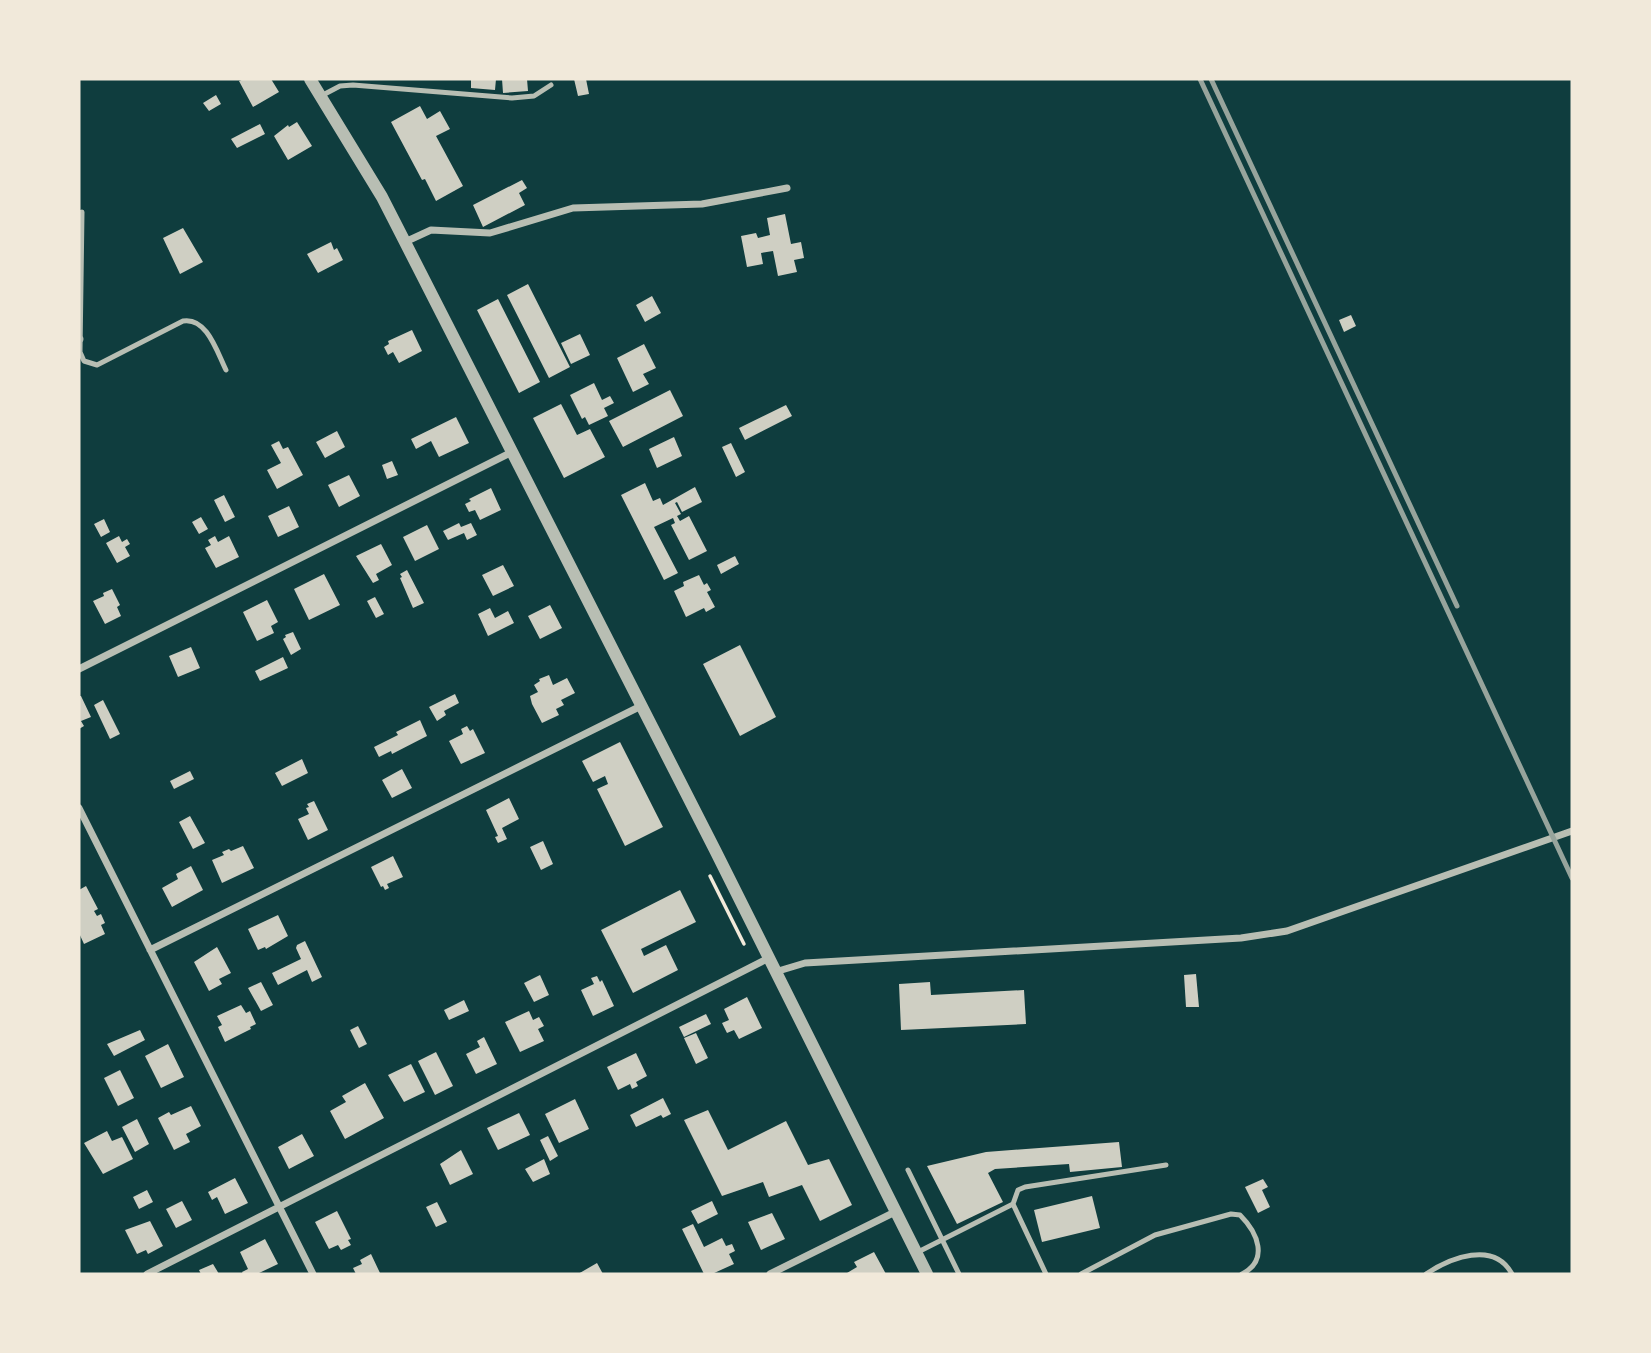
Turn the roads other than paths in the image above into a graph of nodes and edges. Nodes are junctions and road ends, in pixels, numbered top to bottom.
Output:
1 (310, 79) edge
2 (551, 85) dead end
3 (321, 96) junction
4 (787, 188) dead end
5 (82, 212) dead end
6 (405, 242) junction
7 (80, 339) edge
8 (226, 370) dead end
9 (512, 452) junction
10 (79, 669) edge
11 (640, 706) junction
12 (79, 808) edge
13 (1572, 831) edge
14 (150, 950) junction
15 (767, 958) junction
16 (774, 972) junction
17 (1166, 1165) dead end
18 (908, 1170) dead end
19 (1013, 1204) junction
20 (279, 1207) junction
21 (895, 1212) junction
22 (942, 1239) junction
23 (916, 1253) junction
24 (146, 1274) edge
25 (313, 1274) edge
26 (770, 1274) edge
27 (927, 1274) edge
28 (959, 1274) edge
29 (1046, 1274) edge
30 (1081, 1274) edge
31 (1242, 1274) edge
32 (1426, 1274) edge
33 (1512, 1274) edge

1 - 3 street
2 - 3 lane
3 - 6 street
4 - 6 street
5 - 7 lane
6 - 9 street
7 - 8 lane
9 - 10 street
9 - 11 street
11 - 14 street
11 - 15 street
12 - 14 street
13 - 16 street
14 - 20 street
15 - 16 street
15 - 20 street
16 - 21 street
17 - 19 lane
18 - 22 lane
19 - 22 lane
19 - 29 lane
20 - 24 street
20 - 25 street
21 - 23 street
21 - 26 street
22 - 23 lane
22 - 28 lane
23 - 27 street
30 - 31 lane
32 - 33 lane

